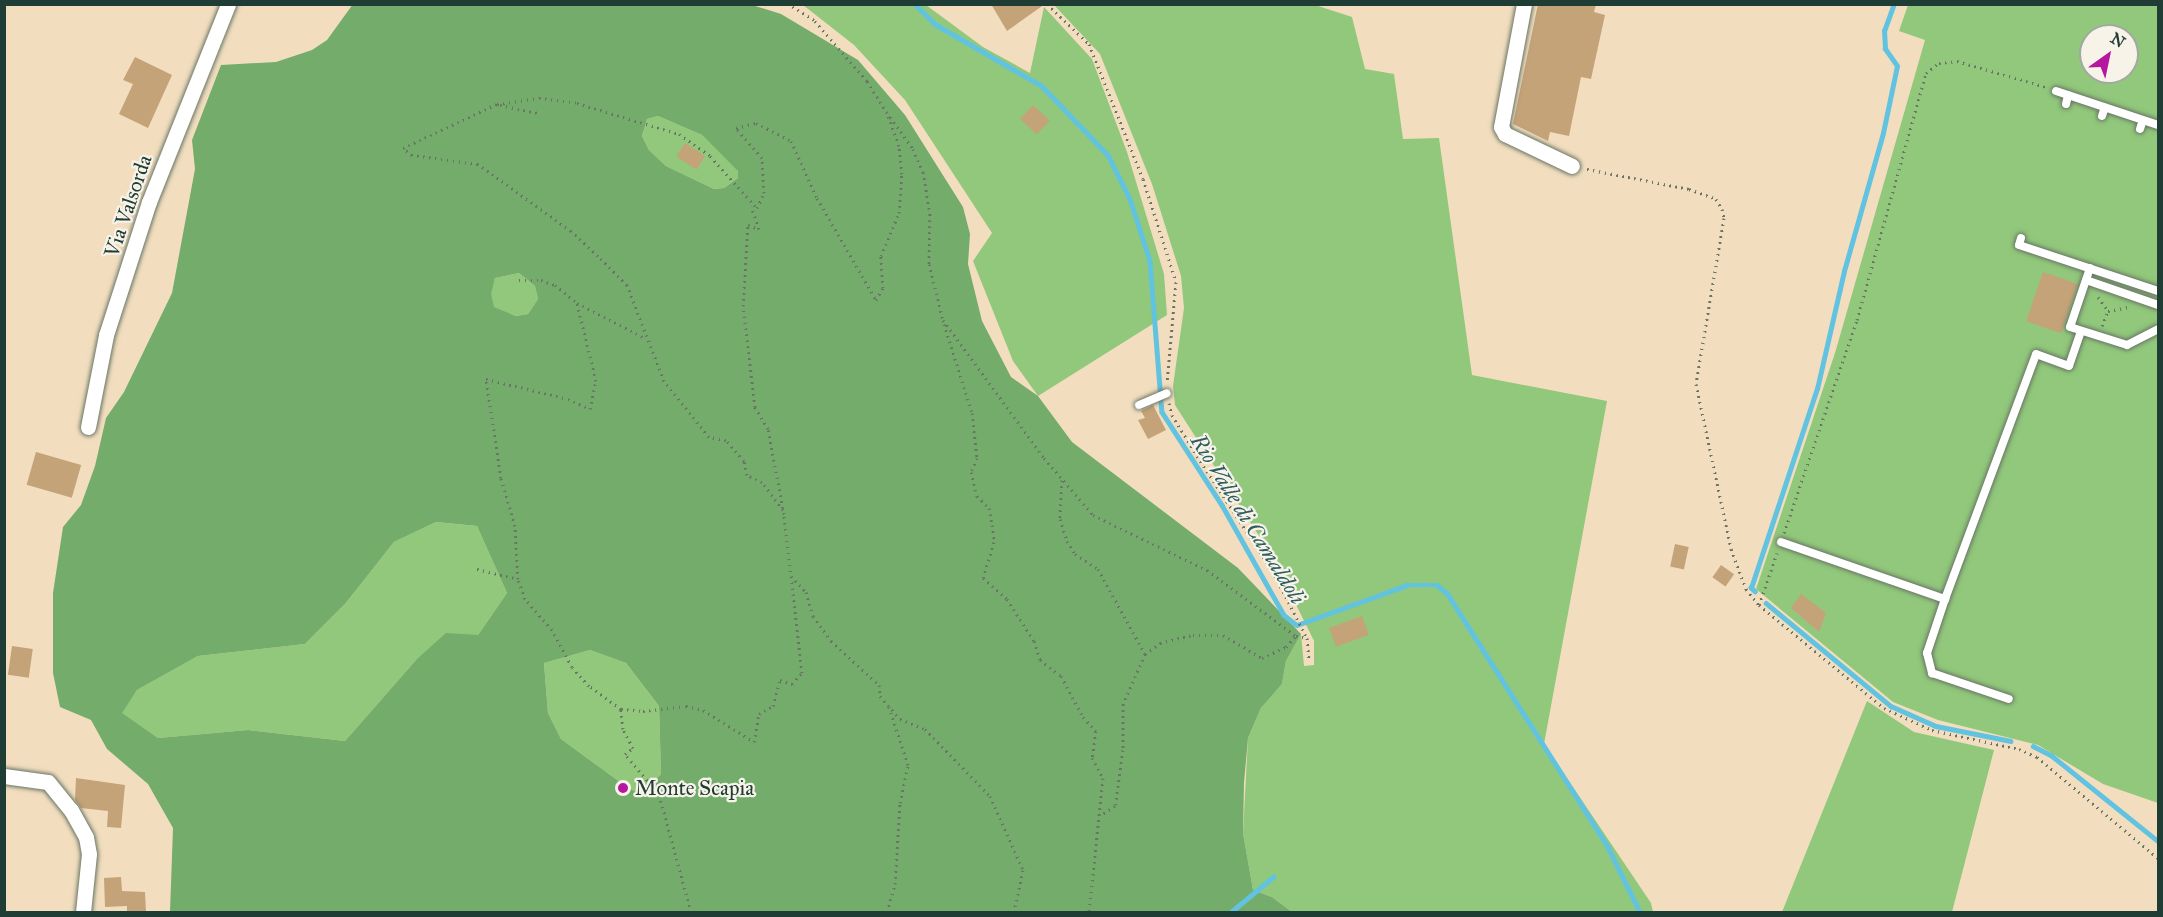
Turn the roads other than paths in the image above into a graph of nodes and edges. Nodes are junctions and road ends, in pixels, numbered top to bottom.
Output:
1 (228, 4) edge
2 (1524, 4) edge
3 (2056, 91) dead end
4 (2068, 95) junction
5 (2066, 104) dead end
6 (2105, 107) junction
7 (2102, 116) dead end
8 (2158, 125) edge
9 (1572, 166) dead end
10 (2021, 238) dead end
11 (2094, 267) junction
12 (2086, 280) junction
13 (2158, 291) edge
14 (2158, 305) edge
15 (2158, 329) edge
16 (2081, 332) junction
17 (1167, 393) road end
18 (1139, 405) dead end
19 (88, 427) dead end
20 (1781, 542) road end
21 (1945, 599) junction
22 (2009, 699) dead end
23 (4, 776) edge
24 (83, 912) edge

1 - 19 street, Via Valsorda
2 - 9 street
3 - 4 lane
4 - 5 lane
4 - 6 lane
6 - 7 lane
6 - 8 lane
10 - 11 lane
11 - 12 lane
11 - 13 lane
12 - 14 lane
12 - 16 lane
15 - 16 lane
16 - 21 lane
17 - 18 lane
20 - 21 lane
21 - 22 lane
23 - 24 street

